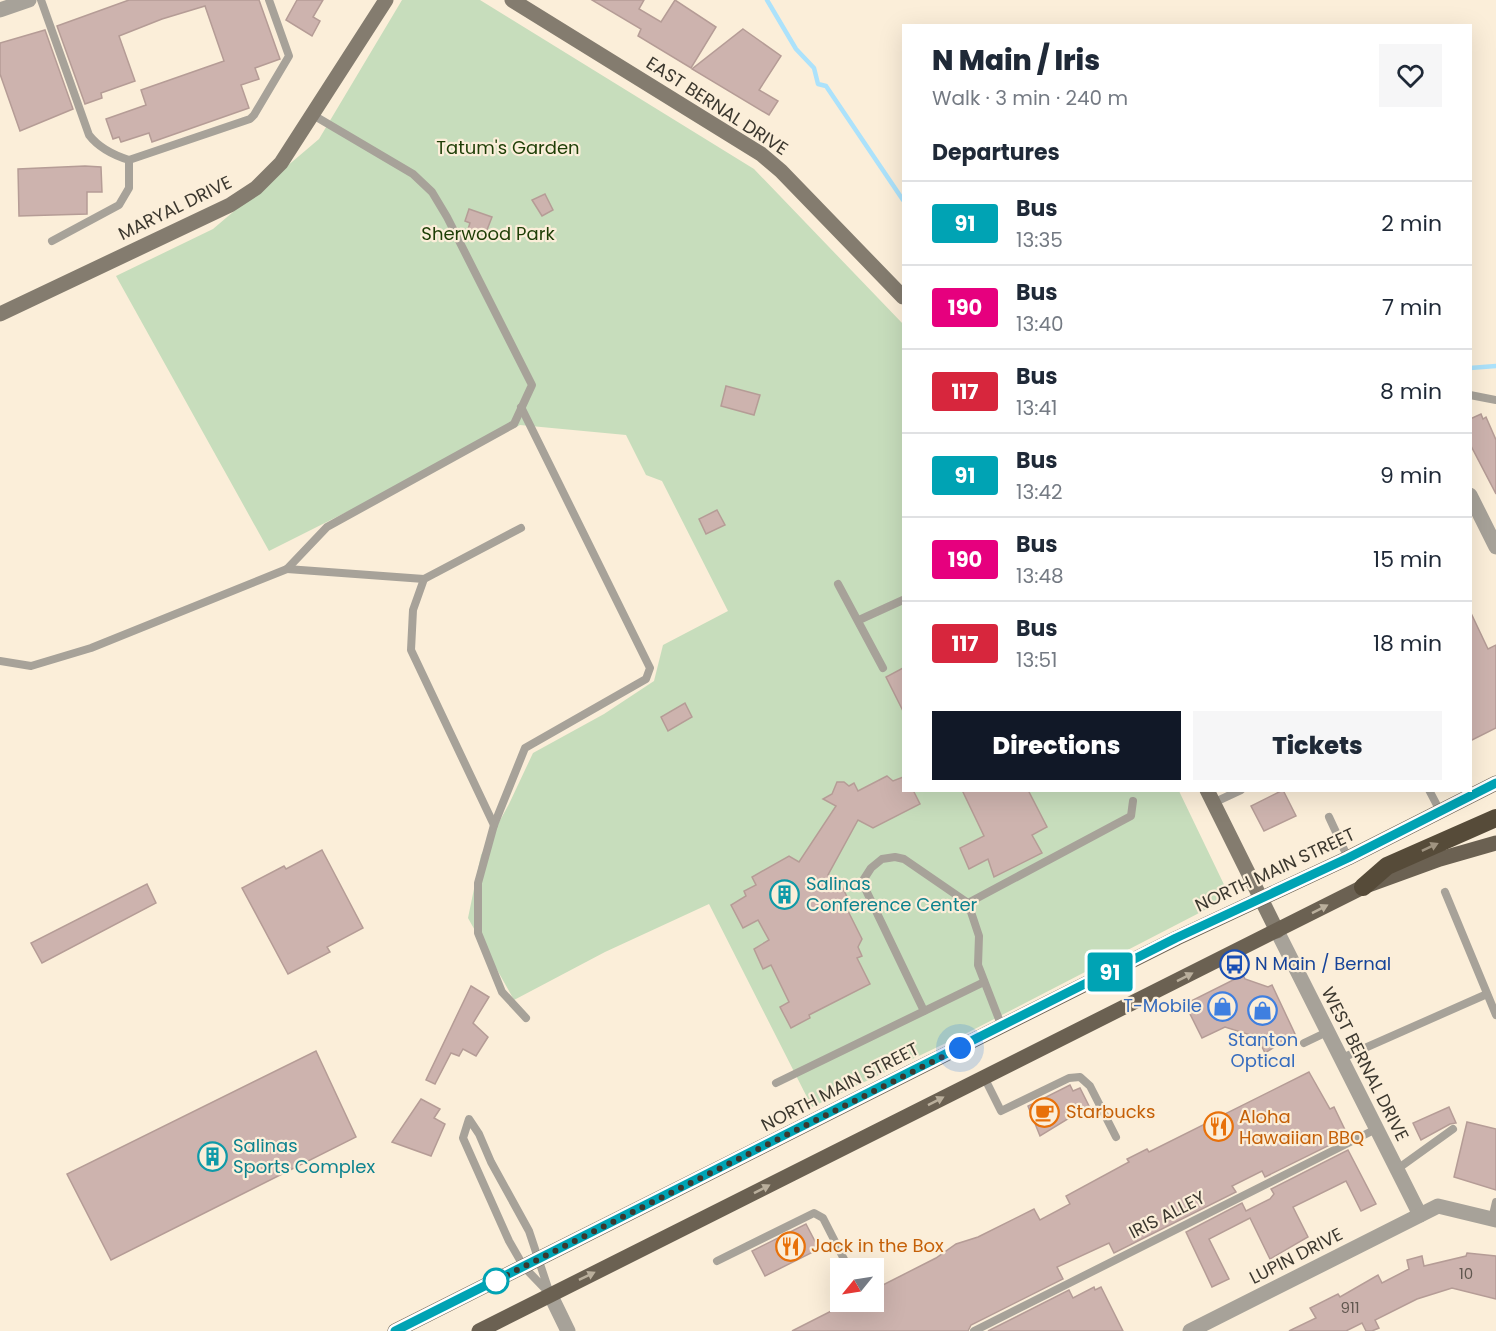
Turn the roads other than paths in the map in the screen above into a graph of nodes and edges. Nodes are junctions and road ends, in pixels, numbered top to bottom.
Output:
1 (29, 0) edge
2 (41, 0) edge
3 (269, 0) edge
4 (386, 0) edge
5 (512, 0) edge
6 (0, 10) edge
7 (313, 115) junction
8 (129, 160) junction
9 (52, 241) dead end
10 (902, 296) edge
11 (0, 314) edge
12 (1472, 395) edge
13 (1496, 400) edge
14 (521, 407) junction
15 (1472, 499) edge
16 (521, 528) dead end
17 (1496, 547) edge
18 (287, 568) junction
19 (424, 579) junction
20 (838, 584) dead end
21 (902, 600) edge
22 (860, 620) junction
23 (0, 661) edge
24 (883, 668) dead end
25 (1496, 783) edge
26 (1232, 792) edge
27 (1430, 792) edge
28 (1210, 797) edge
29 (1133, 801) dead end
30 (1439, 809) junction
31 (1329, 817) dead end
32 (1496, 818) edge
33 (494, 825) junction
34 (1496, 843) edge
35 (1348, 858) junction
36 (1363, 887) junction
37 (1445, 892) dead end
38 (1260, 898) junction
39 (968, 903) junction
40 (1277, 931) junction
41 (984, 982) junction
42 (1487, 994) junction
43 (924, 1011) junction
44 (1496, 1015) edge
45 (526, 1018) dead end
46 (1002, 1027) junction
47 (1327, 1032) junction
48 (1304, 1043) dead end
49 (1340, 1059) junction
50 (984, 1077) junction
51 (776, 1083) dead end
52 (1454, 1129) dead end
53 (1376, 1130) junction
54 (1116, 1137) dead end
55 (491, 1162) junction
56 (1396, 1170) junction
57 (478, 1172) junction
58 (1496, 1202) edge
59 (1420, 1215) junction
60 (1494, 1219) edge
61 (539, 1258) junction
62 (843, 1258) edge
63 (717, 1261) dead end
64 (524, 1267) junction
65 (550, 1294) junction
66 (395, 1331) edge
67 (479, 1331) edge
68 (568, 1331) edge
69 (974, 1331) edge
70 (1190, 1331) edge

1 - 6 street
2 - 8 lane
3 - 8 lane
4 - 7 main road, MARYAL DRIVE
5 - 10 main road, EAST BERNAL DRIVE
7 - 11 main road, MARYAL DRIVE
7 - 14 lane
8 - 9 lane
12 - 13 lane
14 - 18 lane
14 - 33 lane
15 - 17 street
16 - 19 lane
18 - 19 lane
18 - 23 lane
19 - 33 lane
20 - 22 lane
21 - 22 lane
22 - 24 lane
25 - 30 main road, NORTH MAIN STREET
26 - 28 lane
27 - 30 lane
28 - 38 main road
29 - 39 lane
30 - 35 main road, NORTH MAIN STREET
31 - 35 lane
36 -> 32 highway
33 - 45 lane
34 - 36 main road
35 - 38 main road, NORTH MAIN STREET
40 -> 36 main road
37 - 42 lane
38 - 40 main road
38 - 46 main road, NORTH MAIN STREET
39 - 41 lane
39 - 43 lane
40 - 47 street, WEST BERNAL DRIVE
50 -> 40 main road
41 - 43 lane
41 - 46 lane
42 - 44 lane
42 - 49 lane
43 - 51 lane
46 - 61 main road, NORTH MAIN STREET
47 - 48 lane
47 - 49 street, WEST BERNAL DRIVE
49 - 53 street, WEST BERNAL DRIVE
50 - 54 lane
65 -> 50 main road
52 - 56 lane
53 - 56 street, WEST BERNAL DRIVE
53 - 69 lane, IRIS ALLEY
55 - 57 lane
55 - 57 lane
55 - 61 lane
56 - 59 street, WEST BERNAL DRIVE
57 - 64 lane
58 - 60 lane
59 - 60 street, LUPIN DRIVE
59 - 70 street, LUPIN DRIVE
61 - 64 main road, NORTH MAIN STREET
61 - 65 lane
62 - 63 lane
64 - 65 lane
64 - 66 main road, NORTH MAIN STREET
65 - 67 main road
65 - 68 street

